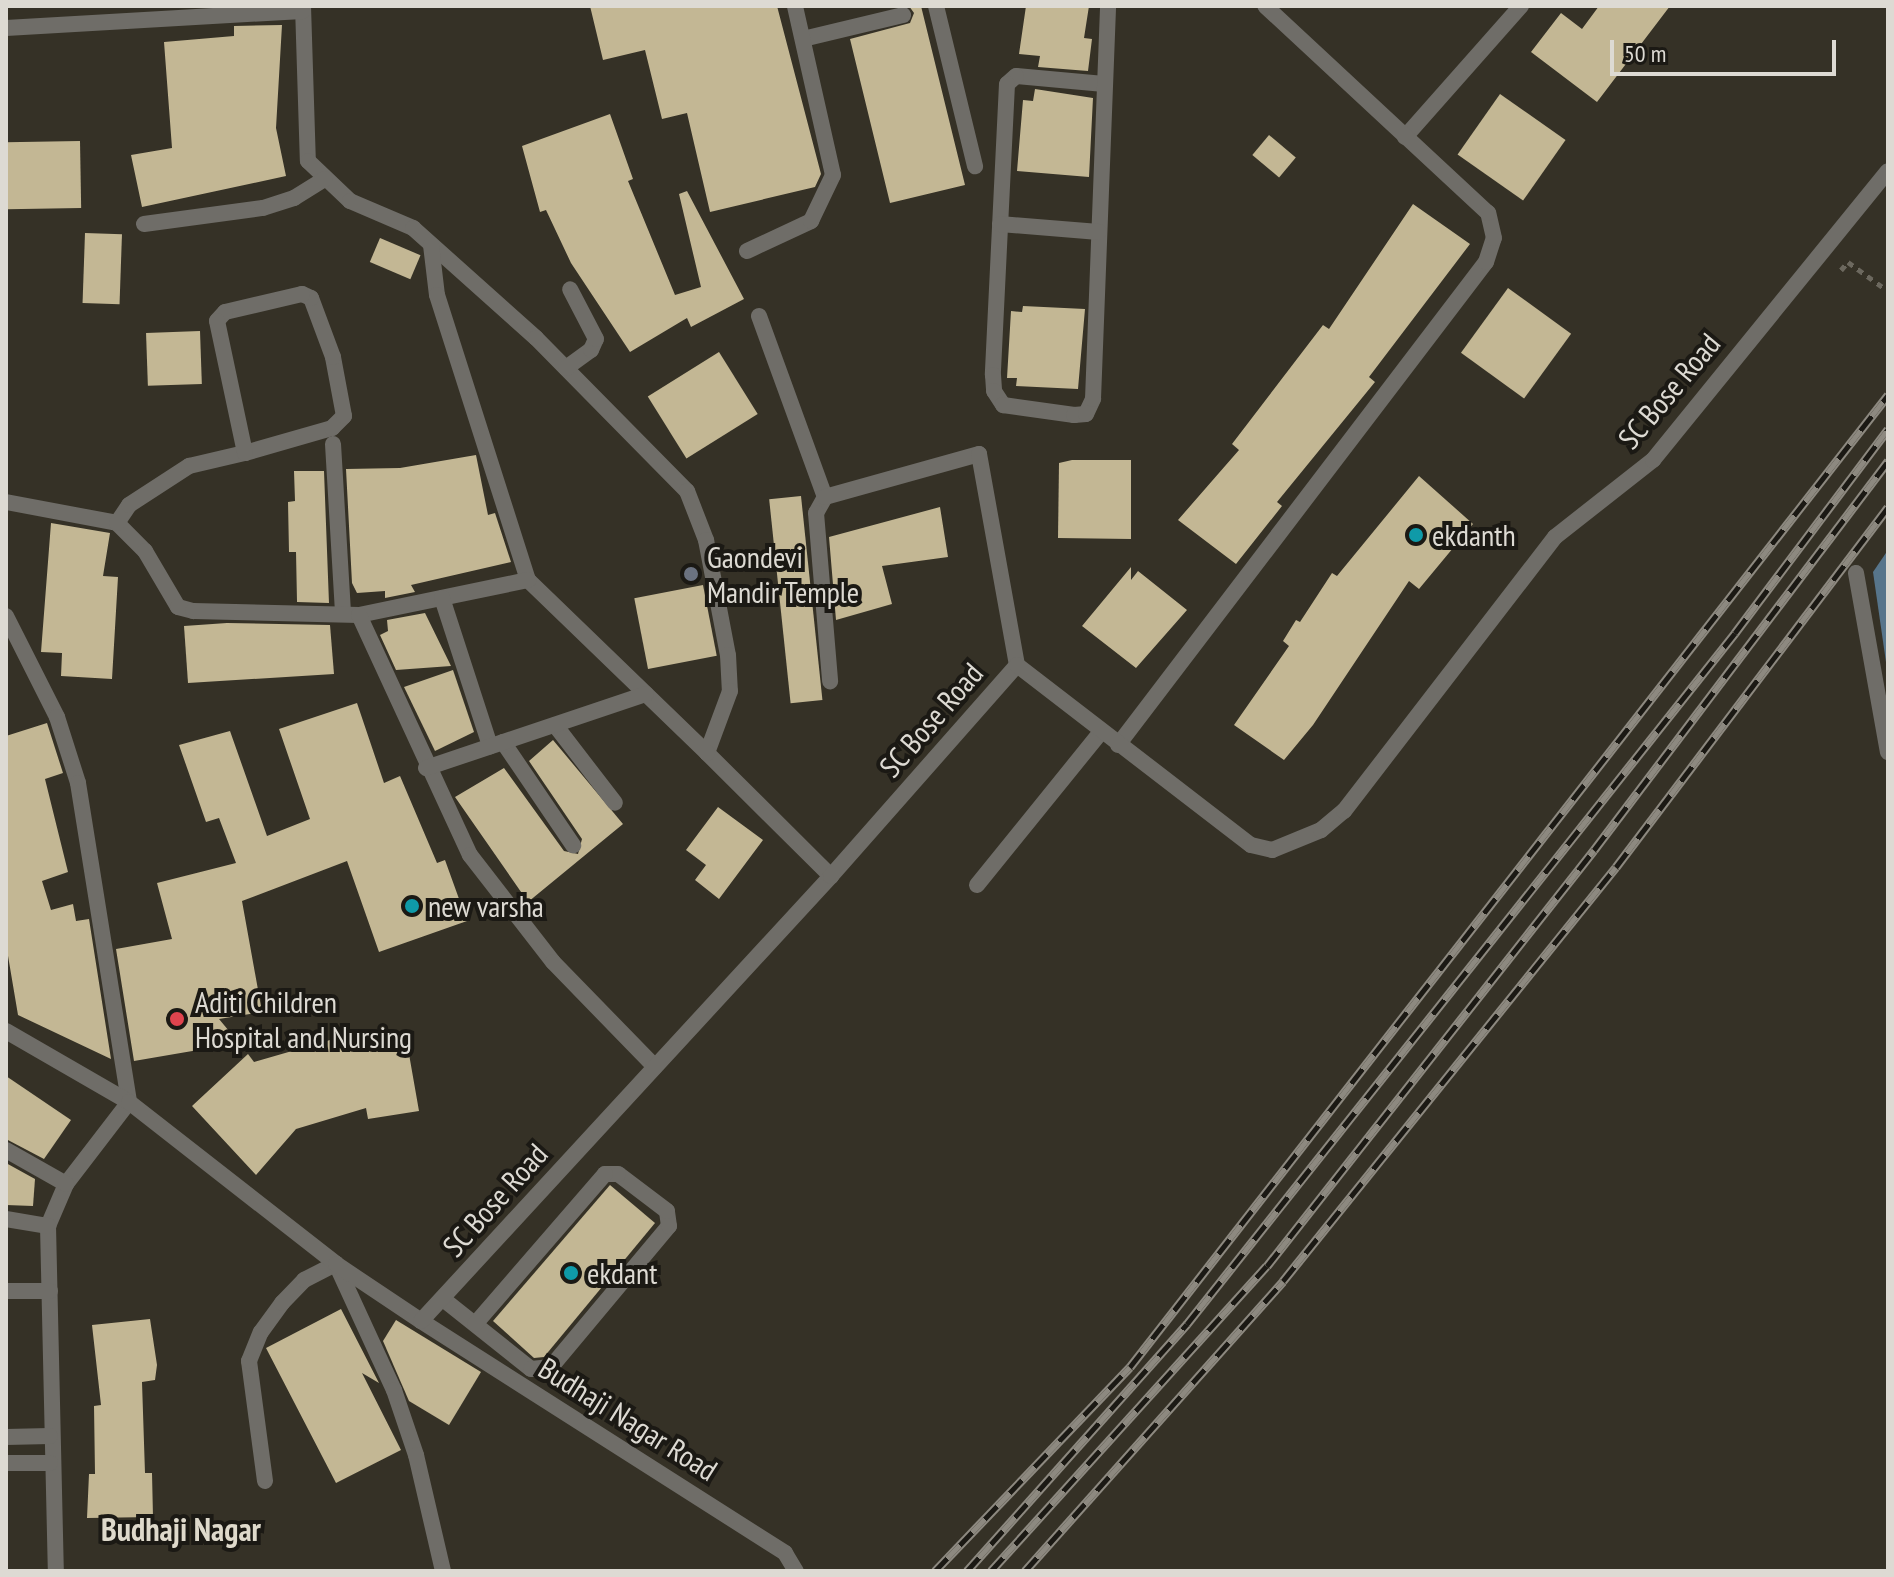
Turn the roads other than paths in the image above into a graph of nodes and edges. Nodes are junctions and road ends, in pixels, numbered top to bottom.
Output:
1 (795, 6) edge
2 (936, 6) edge
3 (1108, 6) edge
4 (1265, 6) edge
5 (1521, 6) edge
6 (303, 9) edge
7 (124, 13) edge
8 (903, 15) dead end
9 (6, 28) edge
10 (803, 39) junction
11 (1104, 84) junction
12 (1405, 137) junction
13 (975, 166) dead end
14 (1888, 171) edge
15 (324, 179) junction
16 (144, 224) dead end
17 (1000, 224) junction
18 (1099, 232) junction
19 (431, 245) junction
20 (747, 251) dead end
21 (570, 289) dead end
22 (759, 316) dead end
23 (566, 368) junction
24 (333, 444) dead end
25 (245, 453) junction
26 (825, 497) junction
27 (6, 502) edge
28 (117, 523) junction
29 (1856, 573) dead end
30 (528, 580) junction
31 (442, 598) junction
32 (351, 613) junction
33 (6, 616) edge
34 (1017, 665) junction
35 (830, 681) dead end
36 (646, 694) junction
37 (555, 725) junction
38 (1101, 732) junction
39 (496, 744) junction
40 (1118, 745) junction
41 (1888, 752) edge
42 (707, 753) junction
43 (426, 768) junction
44 (615, 803) dead end
45 (573, 845) dead end
46 (831, 876) junction
47 (977, 885) dead end
48 (6, 1031) edge
49 (655, 1067) junction
50 (129, 1102) junction
51 (6, 1150) edge
52 (66, 1184) junction
53 (6, 1219) edge
54 (48, 1226) junction
55 (336, 1264) junction
56 (6, 1291) edge
57 (50, 1291) junction
58 (443, 1299) junction
59 (421, 1321) junction
60 (475, 1324) junction
61 (50, 1436) junction
62 (6, 1437) edge
63 (6, 1463) edge
64 (50, 1463) junction
65 (265, 1481) dead end
66 (56, 1571) edge
67 (443, 1571) edge
68 (796, 1571) edge

1 - 10 street
2 - 13 street
3 - 11 street
4 - 12 street
5 - 12 street
6 - 7 street
6 - 15 street
7 - 9 street
8 - 10 street
10 - 20 street
11 - 17 street
11 - 18 street
12 - 40 street
14 - 40 street, SC Bose Road
15 - 16 street
15 - 19 street
17 - 18 street
17 - 18 street
19 - 23 street
19 - 30 street
21 - 23 street
22 - 26 street
23 - 42 street
24 - 32 street
25 - 25 street
25 - 28 street
26 - 34 street
26 - 35 street
27 - 28 street
28 - 32 street
29 - 41 street
30 - 31 street
30 - 36 street
31 - 32 street
31 - 39 street
32 - 43 street
33 - 50 street
34 - 38 street, SC Bose Road
34 - 46 street, SC Bose Road
36 - 37 street
36 - 42 street
37 - 39 street
37 - 44 street
38 - 40 street, SC Bose Road
38 - 47 street
39 - 43 street
39 - 45 street
42 - 46 street
43 - 49 street
46 - 49 street, SC Bose Road
48 - 50 street
49 - 58 street, SC Bose Road
50 - 52 street
50 - 55 street
51 - 52 street
52 - 54 street
53 - 54 street
54 - 57 street
55 - 59 street
55 - 65 street
55 - 67 street
56 - 57 street
57 - 61 street
58 - 59 street, SC Bose Road
58 - 60 street
59 - 68 street, Budhaji Nagar Road
60 - 60 street
61 - 62 street
61 - 64 street
63 - 64 street
64 - 66 street

